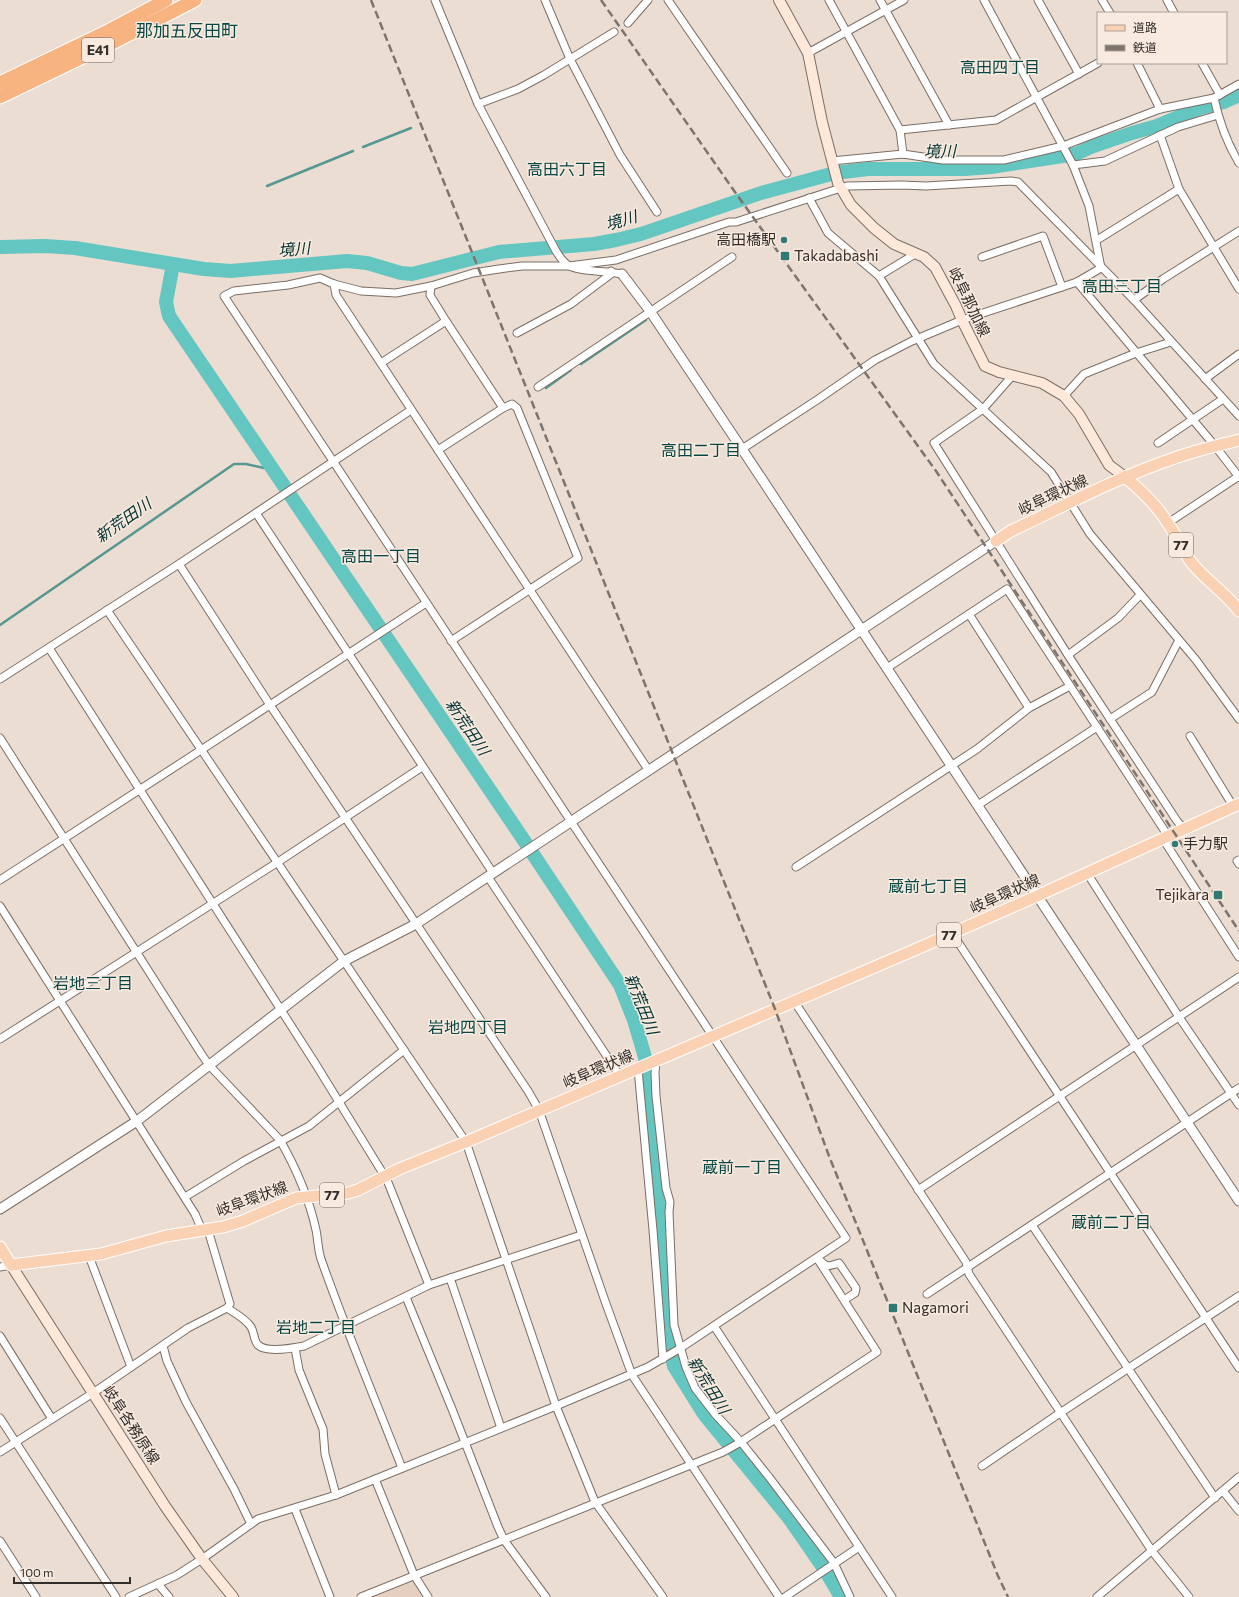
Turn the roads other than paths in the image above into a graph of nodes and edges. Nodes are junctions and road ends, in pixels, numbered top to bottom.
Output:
1 (166, 0) edge
2 (195, 0) edge
3 (435, 0) edge
4 (545, 0) edge
5 (648, 0) edge
6 (668, 0) edge
7 (779, 0) edge
8 (829, 0) edge
9 (880, 0) edge
10 (904, 0) edge
11 (984, 0) edge
12 (1038, 0) edge
13 (1102, 0) edge
14 (1167, 0) edge
15 (885, 10) junction
16 (1109, 12) edge
17 (1173, 12) edge
18 (628, 22) dead end
19 (614, 32) dead end
20 (846, 32) junction
21 (808, 53) junction
22 (570, 59) junction
23 (1097, 64) edge
24 (1138, 64) edge
25 (1202, 64) edge
26 (1079, 74) junction
27 (0, 83) edge
28 (1239, 84) edge
29 (1217, 96) junction
30 (0, 97) edge
31 (1037, 97) junction
32 (478, 104) junction
33 (1160, 109) junction
34 (1218, 115) junction
35 (949, 125) junction
36 (900, 130) junction
37 (1160, 135) junction
38 (1064, 146) junction
39 (903, 154) junction
40 (832, 163) junction
41 (1239, 163) edge
42 (1073, 166) junction
43 (787, 173) dead end
44 (839, 186) junction
45 (1178, 189) junction
46 (809, 198) junction
47 (657, 212) dead end
48 (1239, 231) edge
49 (1097, 240) junction
50 (1213, 247) junction
51 (915, 254) junction
52 (732, 257) dead end
53 (982, 257) dead end
54 (569, 266) junction
55 (1101, 268) junction
56 (611, 271) junction
57 (622, 274) joint
58 (879, 276) junction
59 (1077, 282) junction
60 (334, 284) junction
61 (431, 286) junction
62 (1062, 287) junction
63 (1239, 289) edge
64 (1134, 300) junction
65 (650, 311) junction
66 (962, 320) junction
67 (446, 321) junction
68 (517, 333) dead end
69 (918, 339) junction
70 (1171, 342) junction
71 (1136, 353) junction
72 (1239, 354) edge
73 (381, 363) junction
74 (1013, 375) junction
75 (1205, 379) junction
76 (538, 387) dead end
77 (1064, 396) junction
78 (1223, 399) junction
79 (503, 408) junction
80 (411, 410) junction
81 (983, 410) junction
82 (1239, 416) edge
83 (1192, 420) junction
84 (1239, 440) edge
85 (1158, 443) dead end
86 (1215, 446) junction
87 (742, 449) junction
88 (438, 450) junction
89 (333, 462) junction
90 (1239, 477) edge
91 (1125, 478) junction
92 (1069, 504) junction
93 (256, 513) junction
94 (1168, 523) junction
95 (996, 541) junction
96 (179, 564) junction
97 (528, 590) junction
98 (1140, 595) junction
99 (426, 603) junction
100 (107, 610) junction
101 (1239, 611) edge
102 (969, 614) junction
103 (862, 630) junction
104 (1179, 640) junction
105 (451, 641) junction
106 (49, 648) junction
107 (348, 654) junction
108 (1068, 655) junction
109 (887, 668) junction
110 (0, 679) edge
111 (1070, 686) junction
112 (270, 705) junction
113 (1029, 708) junction
114 (1110, 718) junction
115 (1239, 719) edge
116 (1097, 727) junction
117 (1190, 736) dead end
118 (0, 738) edge
119 (202, 750) junction
120 (951, 765) junction
121 (422, 767) junction
122 (649, 771) junction
123 (140, 790) junction
124 (978, 805) junction
125 (1236, 805) edge
126 (346, 818) junction
127 (571, 822) junction
128 (1184, 829) junction
129 (1165, 837) junction
130 (64, 839) junction
131 (1239, 860) edge
132 (278, 862) junction
133 (1239, 864) edge
134 (796, 867) dead end
135 (1087, 873) junction
136 (490, 875) junction
137 (0, 880) edge
138 (1037, 896) junction
139 (212, 904) junction
140 (0, 906) edge
141 (416, 924) junction
142 (952, 933) junction
143 (137, 953) junction
144 (1239, 957) edge
145 (344, 961) junction
146 (1239, 977) edge
147 (60, 1001) junction
148 (794, 1001) junction
149 (280, 1010) junction
150 (1179, 1018) junction
151 (713, 1037) junction
152 (0, 1039) edge
153 (1136, 1046) junction
154 (404, 1050) junction
155 (656, 1061) junction
156 (209, 1065) junction
157 (638, 1069) junction
158 (620, 1076) junction
159 (1239, 1088) edge
160 (1231, 1093) junction
161 (1060, 1097) junction
162 (339, 1102) junction
163 (1239, 1105) edge
164 (539, 1110) junction
165 (137, 1121) junction
166 (1187, 1122) junction
167 (280, 1140) junction
168 (466, 1142) junction
169 (1110, 1173) junction
170 (384, 1176) junction
171 (918, 1190) junction
172 (306, 1196) junction
173 (184, 1197) junction
174 (1239, 1201) edge
175 (0, 1209) edge
176 (1032, 1225) junction
177 (205, 1230) junction
178 (581, 1235) junction
179 (0, 1247) edge
180 (89, 1256) junction
181 (816, 1258) junction
182 (506, 1260) junction
183 (6, 1266) edge
184 (967, 1268) junction
185 (450, 1278) junction
186 (429, 1285) junction
187 (927, 1294) dead end
188 (1239, 1296) edge
189 (406, 1297) junction
190 (844, 1300) junction
191 (227, 1308) junction
192 (1206, 1318) junction
193 (347, 1326) junction
194 (714, 1326) junction
195 (0, 1336) edge
196 (163, 1346) junction
197 (295, 1348) junction
198 (680, 1349) junction
199 (665, 1358) junction
200 (131, 1367) junction
201 (1128, 1368) junction
202 (1239, 1368) edge
203 (632, 1375) junction
204 (93, 1393) junction
205 (556, 1406) junction
206 (1060, 1413) junction
207 (0, 1418) edge
208 (52, 1419) junction
209 (776, 1419) junction
210 (501, 1428) junction
211 (16, 1442) junction
212 (740, 1442) junction
213 (464, 1443) junction
214 (0, 1452) edge
215 (690, 1464) junction
216 (982, 1466) dead end
217 (402, 1468) junction
218 (1239, 1477) edge
219 (375, 1479) junction
220 (1223, 1491) junction
221 (336, 1495) junction
222 (1215, 1498) junction
223 (595, 1502) junction
224 (294, 1509) junction
225 (1239, 1511) edge
226 (251, 1524) junction
227 (0, 1540) edge
228 (504, 1540) junction
229 (859, 1548) junction
230 (1152, 1551) junction
231 (202, 1559) junction
232 (833, 1564) junction
233 (414, 1575) junction
234 (158, 1584) junction
235 (36, 1597) edge
236 (116, 1597) edge
237 (129, 1597) edge
238 (168, 1597) edge
239 (233, 1597) edge
240 (330, 1597) edge
241 (361, 1597) edge
242 (428, 1597) edge
243 (546, 1597) edge
244 (663, 1597) edge
245 (779, 1597) edge
246 (784, 1597) edge
247 (850, 1597) edge
248 (892, 1597) edge
249 (1098, 1597) edge
250 (1189, 1597) edge

1 - 27 highway, E41
2 - 30 highway, E41
3 - 32 street
4 - 22 street
5 - 18 street
6 - 43 street
7 - 21 main road, 岐阜那加線
8 - 20 street
9 - 15 street
10 - 15 street
11 - 31 street
12 - 26 street
13 - 16 street
14 - 17 street
15 - 20 street
15 - 35 street
19 - 22 street
20 - 21 street
20 - 36 street
21 - 40 main road, 岐阜那加線
22 - 32 street
22 - 47 street
23 - 26 street
24 - 33 street
25 - 29 street
26 - 31 street
28 - 29 street
29 - 33 street
29 - 34 street
31 - 35 street
31 - 38 street
32 - 54 street
33 - 38 street
34 - 37 street
34 - 41 street
35 - 36 street
36 - 39 street
37 - 42 street
37 - 45 street
38 - 39 street
38 - 42 street
39 - 40 street
40 - 44 main road, 岐阜那加線
42 - 49 street
44 - 46 street
44 - 51 main road, 岐阜那加線
44 - 55 street
45 - 49 street
45 - 50 street
46 - 54 street
46 - 58 street
48 - 50 street
49 - 55 street
50 - 63 street
50 - 64 street
51 - 58 street
51 - 66 main road, 岐阜那加線
52 - 65 street
53 - 62 street
54 - 56 street
54 - 61 street
55 - 59 street
55 - 64 street
56 - 57 street
56 - 68 street
57 - 65 street
58 - 69 street
59 - 62 street
59 - 71 street
60 - 61 street
60 - 73 street
60 - 89 street
61 - 67 street
62 - 66 street
64 - 70 street
65 - 76 street
65 - 87 street
66 - 69 street
66 - 74 main road, 岐阜那加線
67 - 73 street
67 - 79 street
69 - 81 street
69 - 87 street
70 - 71 street
70 - 75 street
71 - 77 street
71 - 83 street
72 - 75 street
73 - 80 street
74 - 77 main road, 岐阜那加線
74 - 81 street
75 - 78 street
77 - 91 main road, 岐阜那加線
78 - 82 street
78 - 83 street
79 - 88 street
79 - 97 street
80 - 88 street
80 - 89 street
81 - 92 street
81 - 95 street
83 - 85 street
83 - 86 street
84 - 86 main road, 岐阜環状線
86 - 90 street
86 - 91 main road, 岐阜環状線
87 - 103 street
88 - 97 street
89 - 93 street
89 - 99 street
90 - 94 street
91 - 92 main road, 岐阜環状線
91 - 94 main road, 77
92 - 95 main road, 岐阜環状線
92 - 98 street
93 - 96 street
93 - 107 street
94 - 101 main road, 77
95 - 103 street
95 - 108 street
96 - 100 street
96 - 112 street
97 - 105 street
97 - 122 street
98 - 104 street
98 - 108 street
99 - 105 street
99 - 107 street
100 - 106 street
100 - 119 street
102 - 109 street
102 - 111 street
102 - 113 street
103 - 109 street
103 - 122 street
104 - 114 street
104 - 115 street
105 - 127 street
106 - 110 street
106 - 123 street
107 - 112 street
107 - 121 street
108 - 114 street
109 - 120 street
111 - 113 street
111 - 116 street
112 - 119 street
112 - 126 street
113 - 120 street
114 - 128 street
116 - 124 street
116 - 129 street
117 - 125 street
118 - 130 street
119 - 123 street
119 - 132 street
120 - 124 street
120 - 134 street
121 - 126 street
121 - 136 street
122 - 127 street
123 - 130 street
123 - 139 street
124 - 138 street
125 - 128 main road, 岐阜環状線 / 77
126 - 132 street
126 - 141 street
127 - 136 street
127 - 151 street
128 - 129 main road, 岐阜環状線 / 77
129 - 135 main road, 岐阜環状線 / 77
129 - 144 street
130 - 137 street
130 - 143 street
131 - 133 street
132 - 139 street
132 - 145 street
135 - 138 main road, 岐阜環状線 / 77
135 - 150 street
136 - 141 street
136 - 158 street
138 - 142 main road, 岐阜環状線 / 77
138 - 153 street
139 - 143 street
139 - 149 street
140 - 147 street
141 - 145 street
141 - 164 street
142 - 148 main road, 岐阜環状線 / 77
142 - 161 street
143 - 147 street
143 - 156 street
145 - 149 street
145 - 154 street
146 - 150 street
147 - 152 street
147 - 165 street
148 - 151 main road, 岐阜環状線 / 77
148 - 171 street
149 - 156 street
149 - 162 street
150 - 153 street
150 - 160 street
151 - 155 main road, 岐阜環状線 / 77
151 - 181 street
153 - 161 street
153 - 166 street
154 - 162 street
154 - 168 street
155 - 157 main road, 岐阜環状線 / 77
155 - 198 street
156 - 165 street
156 - 167 street
157 - 158 main road, 岐阜環状線 / 77
157 - 199 street
158 - 164 main road, 岐阜環状線 / 77
159 - 160 street
160 - 163 street
160 - 166 street
161 - 169 street
161 - 171 street
162 - 167 street
162 - 170 street
164 - 168 main road, 岐阜環状線 / 77
164 - 178 street
165 - 173 street
165 - 175 street
166 - 169 street
166 - 174 street
167 - 172 street
167 - 173 street
168 - 170 main road, 岐阜環状線 / 77
168 - 182 street
169 - 176 street
169 - 192 street
170 - 172 main road, 岐阜環状線 / 77
170 - 186 street
171 - 184 street
172 - 177 main road, 岐阜環状線 / 77
172 - 193 street
173 - 177 street
176 - 184 street
176 - 201 street
177 - 180 main road, 岐阜環状線 / 77
177 - 191 street
178 - 182 street
178 - 203 street
179 - 183 main road
180 - 183 main road, 岐阜環状線 / 77
180 - 200 street
181 - 190 street
181 - 190 street
181 - 194 street
182 - 185 street
182 - 205 street
183 - 204 main road, 岐阜各務原線
184 - 187 street
184 - 206 street
185 - 186 street
185 - 210 street
186 - 189 street
188 - 192 street
189 - 193 street
189 - 213 street
190 - 209 street
191 - 196 street
191 - 197 street
192 - 201 street
192 - 202 street
193 - 197 street
193 - 217 street
194 - 198 street
194 - 209 street
195 - 208 street
196 - 200 street
196 - 226 street
197 - 221 street
198 - 199 street
198 - 212 street
199 - 203 street
200 - 204 street
201 - 206 street
201 - 222 street
203 - 205 street
203 - 215 street
204 - 208 street
204 - 231 main road, 岐阜各務原線
205 - 210 street
205 - 223 street
206 - 216 street
206 - 230 street
207 - 211 street
208 - 211 street
209 - 212 street
209 - 229 street
210 - 213 street
211 - 214 street
211 - 236 street
212 - 215 street
212 - 232 street
213 - 217 street
213 - 228 street
215 - 223 street
215 - 245 street
217 - 219 street
218 - 220 street
219 - 221 street
219 - 233 street
220 - 222 street
220 - 225 street
221 - 224 street
222 - 230 street
223 - 228 street
223 - 244 street
224 - 226 street
224 - 240 street
226 - 231 street
227 - 235 street
228 - 233 street
228 - 243 street
229 - 232 street
229 - 248 street
230 - 249 street
230 - 250 street
231 - 234 street
231 - 239 main road, 岐阜各務原線
232 - 246 street
232 - 247 street
233 - 241 street
233 - 242 street
234 - 237 street
234 - 238 street

